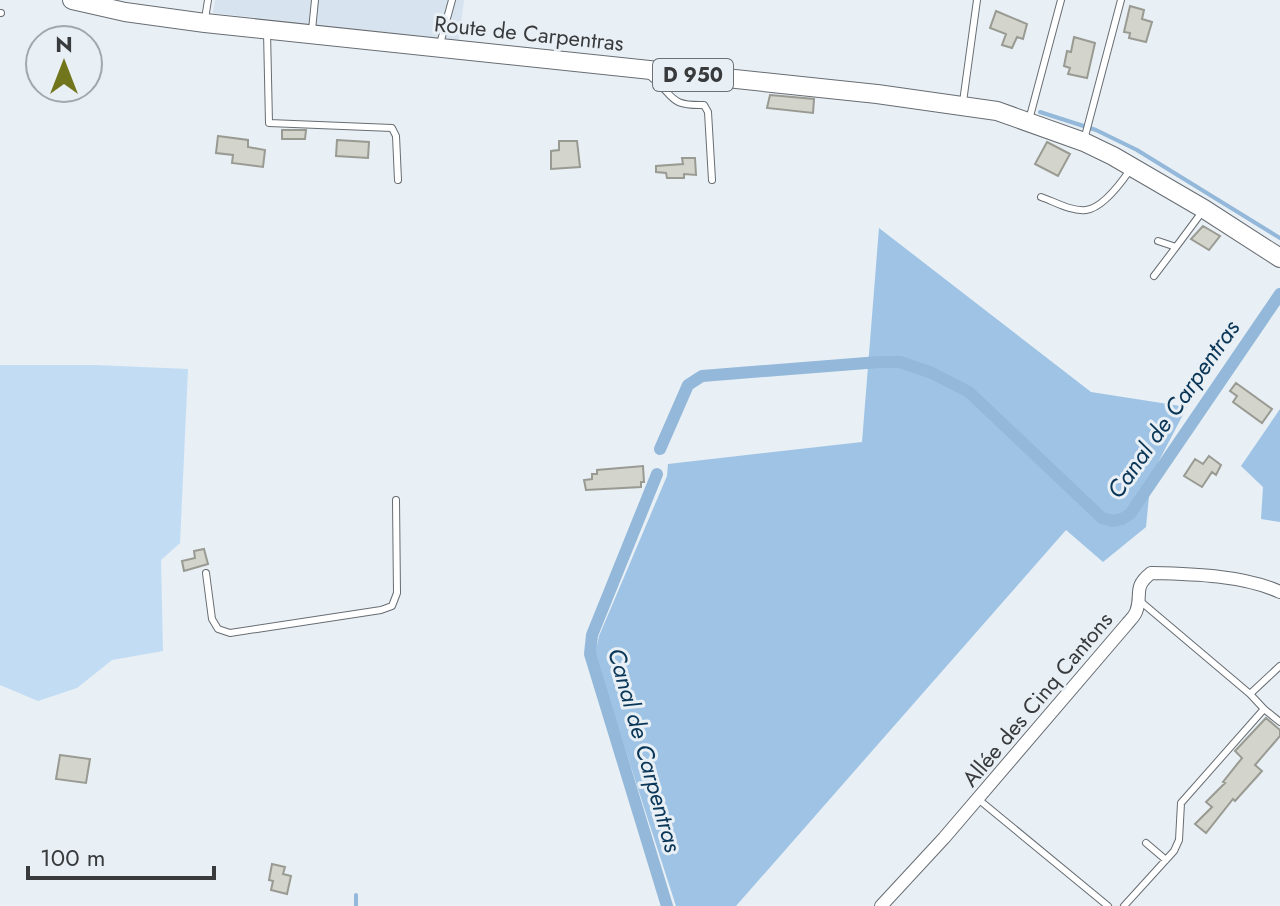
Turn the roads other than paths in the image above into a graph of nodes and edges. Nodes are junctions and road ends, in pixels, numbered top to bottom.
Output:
1 (72, 0) edge
2 (208, 0) edge
3 (315, 0) edge
4 (452, 0) edge
5 (977, 0) edge
6 (1061, 0) edge
7 (1121, 0) edge
8 (205, 23) junction
9 (266, 28) junction
10 (311, 33) junction
11 (439, 47) junction
12 (641, 69) junction
13 (962, 105) junction
14 (1028, 121) junction
15 (1084, 142) junction
16 (1132, 167) junction
17 (398, 180) dead end
18 (712, 180) dead end
19 (1041, 197) dead end
20 (1204, 209) junction
21 (1158, 241) dead end
22 (1176, 247) junction
23 (1280, 258) edge
24 (1154, 276) dead end
25 (396, 500) dead end
26 (206, 573) dead end
27 (1280, 592) edge
28 (1137, 599) junction
29 (1280, 666) edge
30 (1250, 694) junction
31 (1264, 709) junction
32 (1280, 710) edge
33 (1273, 716) junction
34 (1280, 722) edge
35 (978, 799) junction
36 (1146, 843) dead end
37 (1166, 860) junction
38 (881, 906) edge
39 (1108, 906) edge
40 (1124, 906) edge

1 - 8 main road, Route de Carpentras / D 950
2 - 8 lane
3 - 10 lane
4 - 11 lane
5 - 13 lane
6 - 14 lane
7 - 15 lane
8 - 9 main road, Route de Carpentras / D 950
9 - 10 main road, Route de Carpentras / D 950
9 - 17 lane
10 - 11 main road, Route de Carpentras / D 950
11 - 12 main road, Route de Carpentras / D 950
12 - 13 main road, Route de Carpentras / D 950
12 - 18 lane
13 - 14 main road, Route de Carpentras / D 950
14 - 15 main road, Route de Carpentras / D 950
15 - 16 main road, Route de Carpentras / D 950
16 - 19 lane
16 - 20 main road, Route de Carpentras / D 950
20 - 22 lane
20 - 23 main road, Route de Carpentras / D 950
21 - 22 lane
22 - 24 lane
25 - 26 lane
27 - 28 street, Allée des Cinq Cantons
28 - 30 lane
28 - 35 street, Allée des Cinq Cantons
29 - 30 lane
30 - 31 lane
31 - 33 lane
31 - 37 lane
32 - 33 lane
33 - 34 lane
35 - 38 street, Allée des Cinq Cantons
35 - 39 lane
36 - 37 lane
37 - 40 lane

